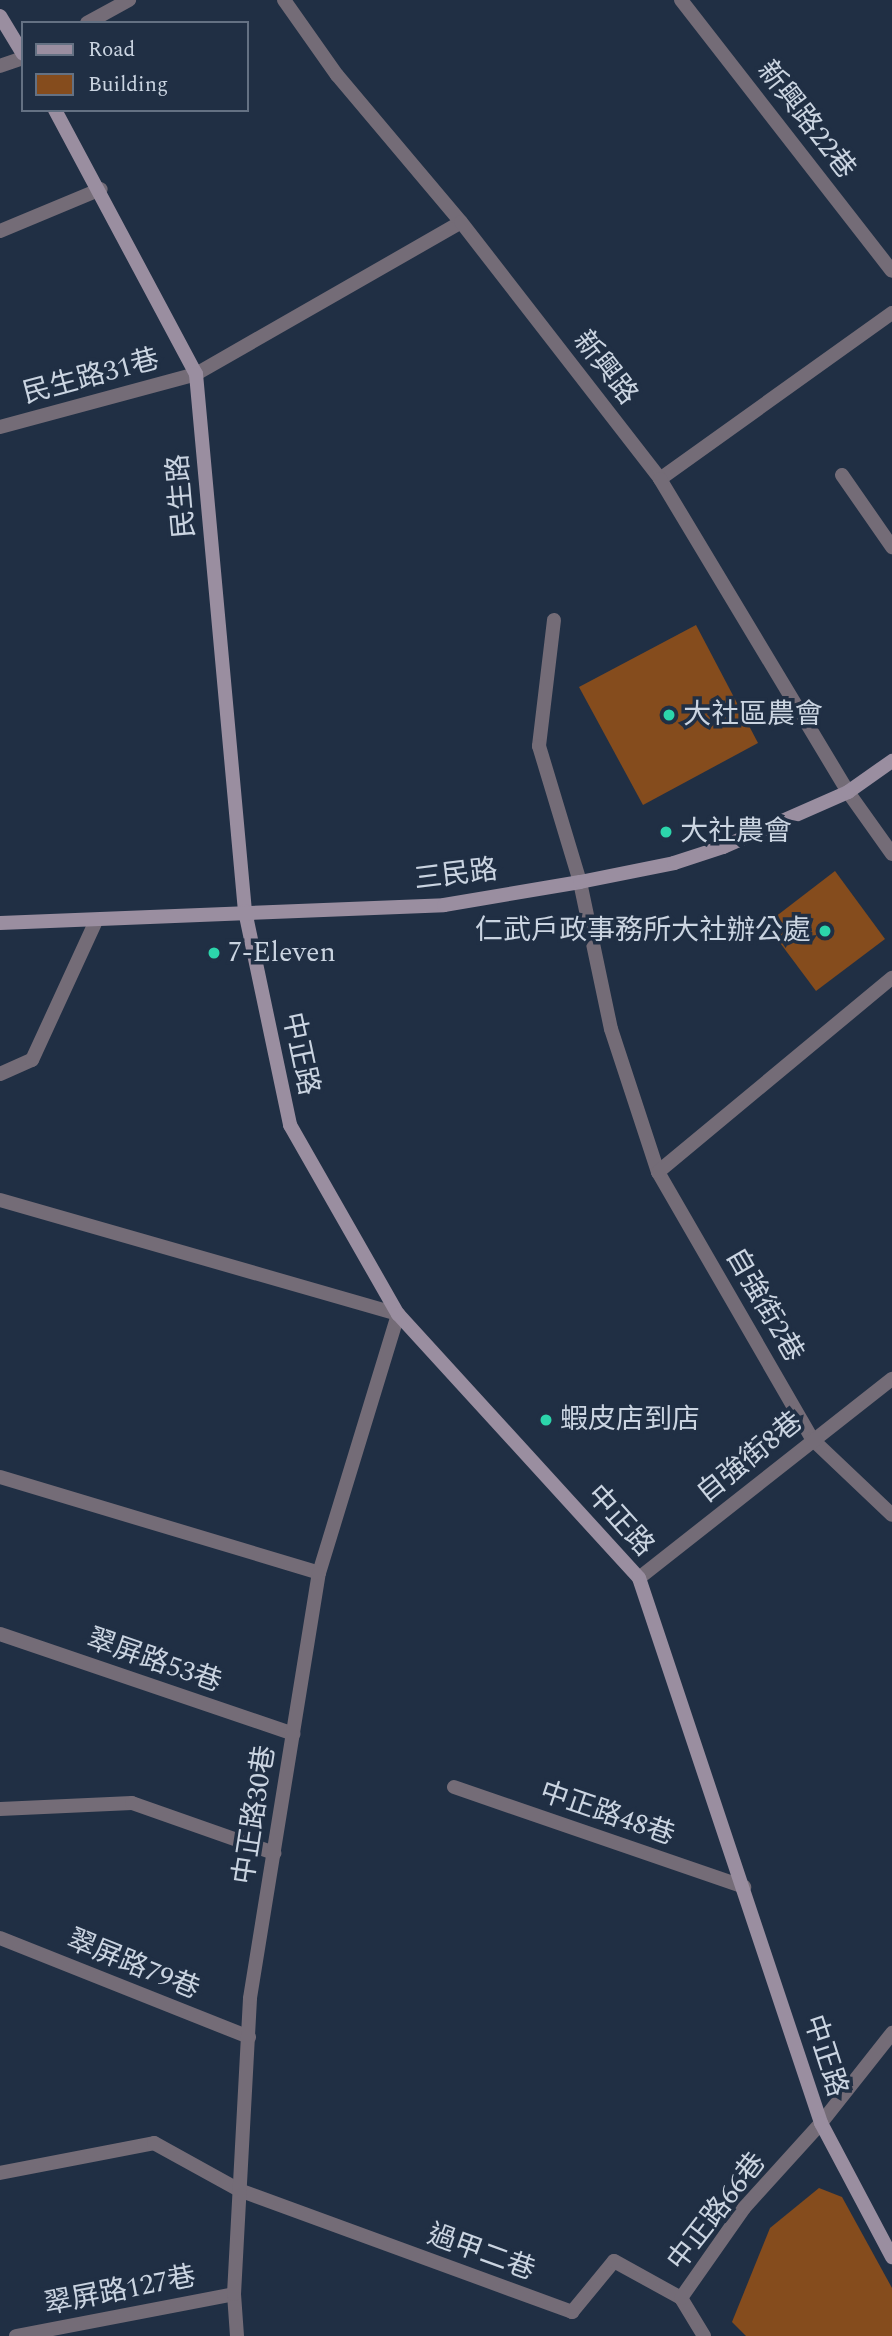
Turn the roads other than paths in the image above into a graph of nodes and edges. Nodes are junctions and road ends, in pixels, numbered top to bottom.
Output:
1 (129, 0) edge
2 (284, 0) edge
3 (681, 0) edge
4 (0, 16) edge
5 (91, 21) edge
6 (21, 53) edge
7 (21, 57) edge
8 (0, 66) edge
9 (56, 112) edge
10 (101, 189) junction
11 (461, 222) junction
12 (0, 231) edge
13 (892, 271) edge
14 (892, 313) edge
15 (196, 374) junction
16 (0, 427) edge
17 (842, 475) dead end
18 (660, 479) junction
19 (892, 547) edge
20 (554, 620) dead end
21 (892, 761) edge
22 (848, 792) junction
23 (892, 854) edge
24 (580, 882) junction
25 (245, 911) junction
26 (96, 921) junction
27 (0, 923) edge
28 (892, 978) edge
29 (0, 1074) edge
30 (658, 1172) junction
31 (0, 1200) edge
32 (398, 1314) junction
33 (892, 1378) edge
34 (812, 1439) junction
35 (0, 1477) edge
36 (892, 1515) edge
37 (319, 1573) junction
38 (639, 1578) junction
39 (0, 1634) edge
40 (293, 1734) junction
41 (454, 1787) dead end
42 (0, 1809) edge
43 (274, 1853) junction
44 (744, 1887) junction
45 (0, 1938) edge
46 (892, 2033) edge
47 (248, 2037) junction
48 (821, 2123) junction
49 (0, 2173) edge
50 (239, 2190) junction
51 (892, 2257) edge
52 (234, 2294) junction
53 (681, 2298) junction
54 (16, 2336) edge
55 (237, 2336) edge
56 (704, 2336) edge

1 - 5 street
2 - 11 street, 新興路
3 - 13 street, 新興路22巷
4 - 6 main road
7 - 8 street
9 - 10 main road, 民生路
10 - 12 street
10 - 15 main road, 民生路
11 - 15 street, 民生路31巷
11 - 18 street, 新興路
14 - 18 street
15 - 16 street, 民生路31巷
15 - 25 main road, 民生路
17 - 19 street
18 - 22 street, 新興路
20 - 24 street, 自強街2巷
21 - 22 main road, 三民路
22 - 23 street, 新興路
22 - 24 main road, 三民路
24 - 25 main road, 三民路
24 - 30 street, 自強街2巷
25 - 26 main road, 三民路
25 - 32 main road, 中正路
26 - 27 main road, 三民路
26 - 29 street
28 - 30 street
30 - 34 street, 自強街2巷
31 - 32 street
32 - 37 street, 中正路30巷
32 - 38 main road, 中正路
33 - 34 street, 自強街8巷
34 - 36 street, 自強街2巷
34 - 38 street, 自強街8巷
35 - 37 street
37 - 40 street, 中正路30巷
38 - 44 main road, 中正路
39 - 40 street, 翠屏路53巷
40 - 43 street, 中正路30巷
41 - 44 street, 中正路48巷
42 - 43 street
43 - 47 street, 中正路30巷
44 - 48 main road, 中正路
45 - 47 street, 翠屏路79巷
46 - 48 street, 中正路66巷
47 - 50 street, 中正路30巷
48 - 51 main road, 中正路
48 - 53 street, 中正路66巷
49 - 50 street
50 - 52 street, 中正路30巷
50 - 53 street, 過甲二巷
52 - 54 street, 翠屏路127巷
52 - 55 street, 中正路30巷
53 - 56 street, 中正路66巷

